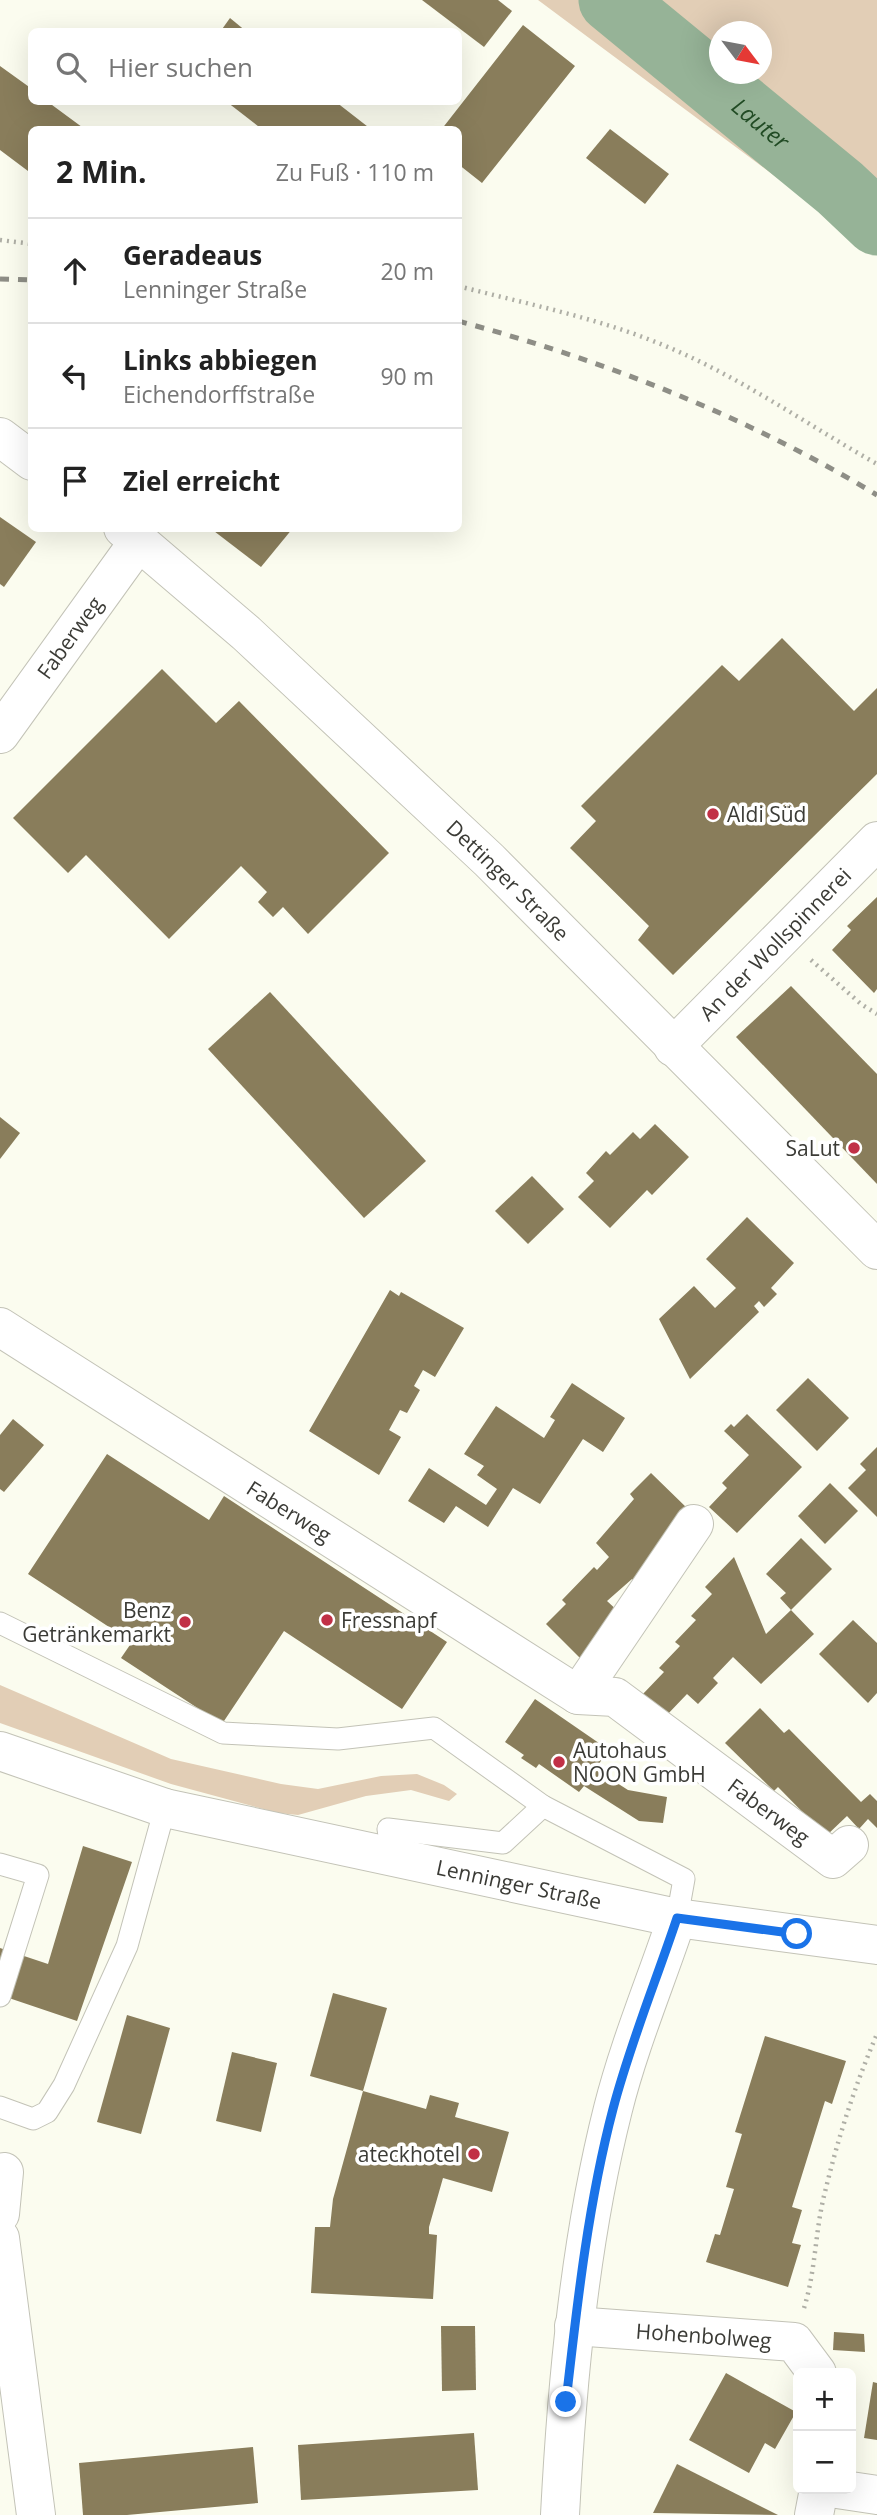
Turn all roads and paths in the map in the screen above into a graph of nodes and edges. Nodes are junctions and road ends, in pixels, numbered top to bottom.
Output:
1 (0, 240) edge
2 (28, 244) edge
3 (462, 287) edge
4 (0, 437) edge
5 (28, 458) edge
6 (877, 464) edge
7 (131, 535) edge
8 (0, 734) edge
9 (877, 841) edge
10 (785, 935) junction
11 (877, 1014) edge
12 (673, 1048) junction
13 (877, 1250) edge
14 (0, 1327) edge
15 (694, 1524) dead end
16 (0, 1623) edge
17 (578, 1695) junction
18 (0, 1751) edge
19 (543, 1806) junction
20 (165, 1808) junction
21 (849, 1844) dead end
22 (392, 1856) junction
23 (0, 1864) edge
24 (677, 1918) junction
25 (877, 1945) edge
26 (0, 1996) edge
27 (877, 2034) edge
28 (0, 2107) edge
29 (4, 2172) dead end
30 (0, 2214) edge
31 (0, 2238) edge
32 (574, 2326) junction
33 (794, 2342) junction
34 (813, 2368) edge
35 (856, 2492) edge
36 (818, 2494) edge
37 (877, 2495) edge
38 (36, 2515) edge
39 (560, 2515) edge
40 (814, 2515) edge

1 - 2 path
3 - 6 path
4 - 5 street
7 - 8 street, Faberweg
7 - 12 street, Dettinger Straße
9 - 10 street, An der Wollspinnerei
10 - 11 path
10 - 12 street, An der Wollspinnerei
12 - 13 street, Dettinger Straße
14 - 17 street, Faberweg
15 - 17 street
16 - 19 lane
17 - 21 street, Faberweg
18 - 20 street, Lenninger Straße
19 - 22 lane
19 - 24 lane
20 - 22 street, Lenninger Straße
20 - 28 lane
22 - 24 street, Lenninger Straße
23 - 26 lane
24 - 25 street, Lenninger Straße
24 - 32 street
27 - 33 path
29 - 30 street
31 - 38 street
32 - 33 street, Hohenbolweg
32 - 39 street
33 - 34 street, Hohenbolweg
35 - 37 street
36 - 40 street

